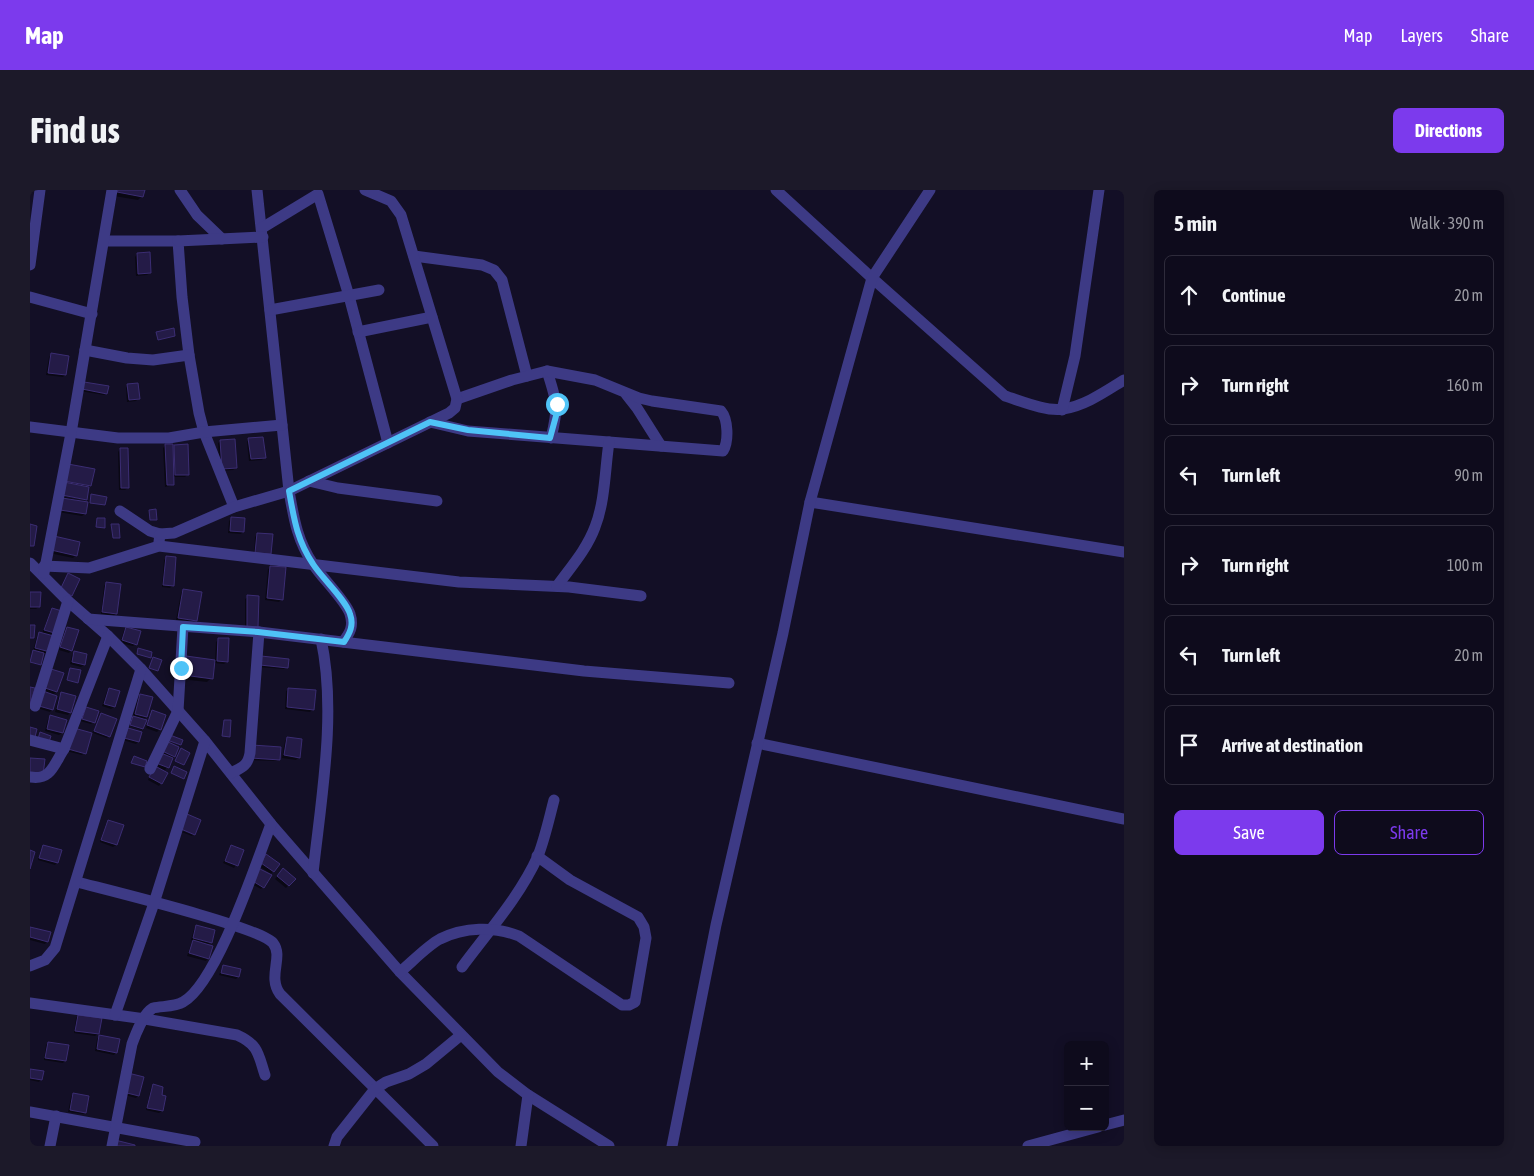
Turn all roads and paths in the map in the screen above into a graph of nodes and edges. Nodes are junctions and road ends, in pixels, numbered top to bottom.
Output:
1 (40, 190) edge
2 (112, 190) edge
3 (180, 190) edge
4 (257, 190) edge
5 (365, 190) edge
6 (776, 190) edge
7 (930, 190) edge
8 (1099, 190) edge
9 (319, 191) edge
10 (262, 232) junction
11 (222, 239) junction
12 (104, 241) junction
13 (178, 241) junction
14 (414, 256) junction
15 (30, 265) edge
16 (872, 278) junction
17 (379, 290) dead end
18 (349, 296) junction
19 (30, 297) edge
20 (270, 310) junction
21 (92, 314) junction
22 (432, 317) junction
23 (358, 332) junction
24 (85, 350) junction
25 (189, 355) junction
26 (547, 371) junction
27 (527, 376) junction
28 (1124, 380) edge
29 (623, 390) junction
30 (457, 399) junction
31 (1062, 410) junction
32 (430, 422) junction
33 (282, 424) junction
34 (30, 427) edge
35 (204, 432) junction
36 (71, 433) junction
37 (550, 438) junction
38 (608, 442) junction
39 (388, 443) junction
40 (662, 446) junction
41 (309, 481) junction
42 (289, 491) junction
43 (437, 501) dead end
44 (810, 502) junction
45 (234, 507) junction
46 (120, 510) dead end
47 (160, 534) junction
48 (159, 546) junction
49 (1124, 552) edge
50 (312, 564) junction
51 (36, 569) edge
52 (557, 586) junction
53 (641, 596) dead end
54 (68, 602) junction
55 (88, 619) junction
56 (183, 627) junction
57 (258, 632) junction
58 (108, 636) junction
59 (321, 639) junction
60 (344, 642) junction
61 (141, 669) junction
62 (729, 683) dead end
63 (35, 706) dead end
64 (178, 711) junction
65 (30, 740) edge
66 (205, 740) junction
67 (757, 743) junction
68 (64, 749) junction
69 (150, 769) dead end
70 (230, 773) junction
71 (30, 777) edge
72 (554, 800) dead end
73 (1124, 819) edge
74 (271, 824) junction
75 (538, 856) junction
76 (313, 873) junction
77 (77, 882) junction
78 (154, 903) junction
79 (232, 924) junction
80 (490, 929) junction
81 (30, 966) edge
82 (462, 967) dead end
83 (400, 972) junction
84 (30, 1003) edge
85 (114, 1015) junction
86 (145, 1019) junction
87 (461, 1035) junction
88 (265, 1075) dead end
89 (374, 1089) junction
90 (528, 1095) junction
91 (30, 1112) edge
92 (56, 1116) junction
93 (1124, 1120) edge
94 (1109, 1124) edge
95 (115, 1127) junction
96 (1083, 1131) edge
97 (196, 1142) dead end
98 (50, 1146) edge
99 (112, 1146) edge
100 (334, 1146) edge
101 (433, 1146) edge
102 (521, 1146) edge
103 (609, 1146) edge
104 (672, 1146) edge
105 (1028, 1146) edge

1 - 15 street
2 - 12 street
3 - 11 street
4 - 10 street
5 - 14 street
6 - 16 street
7 - 16 street
8 - 31 street
9 - 10 street
9 - 18 street
10 - 11 street
10 - 20 street
11 - 13 street
12 - 13 street
12 - 21 street
13 - 25 street
14 - 22 street
14 - 27 street
16 - 31 street
16 - 44 street
17 - 18 street
18 - 20 street
18 - 23 street
19 - 21 street
20 - 33 street
21 - 24 street
22 - 23 street
22 - 30 street
23 - 39 street
24 - 25 street
24 - 36 street
25 - 35 street
26 - 27 street
26 - 29 street
26 - 37 street
27 - 30 street
28 - 31 street
29 - 40 street
29 - 40 street
30 - 32 street
32 - 37 street
32 - 39 street
33 - 35 street
33 - 42 street
34 - 36 street
35 - 36 street
35 - 45 street
36 - 51 street
37 - 38 street
38 - 40 street
38 - 52 street
39 - 41 street
41 - 42 street
41 - 43 street
42 - 45 street
42 - 50 street
44 - 49 street
44 - 67 street
45 - 47 street
46 - 47 street
47 - 48 street
48 - 50 street
48 - 51 street
50 - 52 street
50 - 60 street
51 - 54 street
52 - 53 street
54 - 55 street
54 - 63 street
55 - 56 street
55 - 58 street
56 - 57 street
56 - 64 street
57 - 59 street
57 - 70 street
58 - 61 street
58 - 68 street
59 - 60 street
59 - 76 street
60 - 62 street
61 - 64 street
61 - 77 street
64 - 66 street
64 - 69 street
65 - 68 street
66 - 70 street
66 - 78 street
67 - 73 street
67 - 104 street
68 - 71 street
70 - 74 street
72 - 75 street
74 - 76 street
74 - 79 street
75 - 80 street
75 - 80 street
76 - 83 street
77 - 78 street
77 - 81 street
78 - 79 street
78 - 85 street
79 - 86 street
79 - 89 street
80 - 82 street
80 - 83 street
83 - 87 street
84 - 85 street
85 - 86 street
86 - 88 street
86 - 95 street
87 - 89 street
87 - 90 street
89 - 100 street
89 - 101 street
90 - 102 street
90 - 103 street
91 - 92 street
92 - 95 street
92 - 98 street
93 - 94 street
95 - 97 street
95 - 99 street
96 - 105 street

